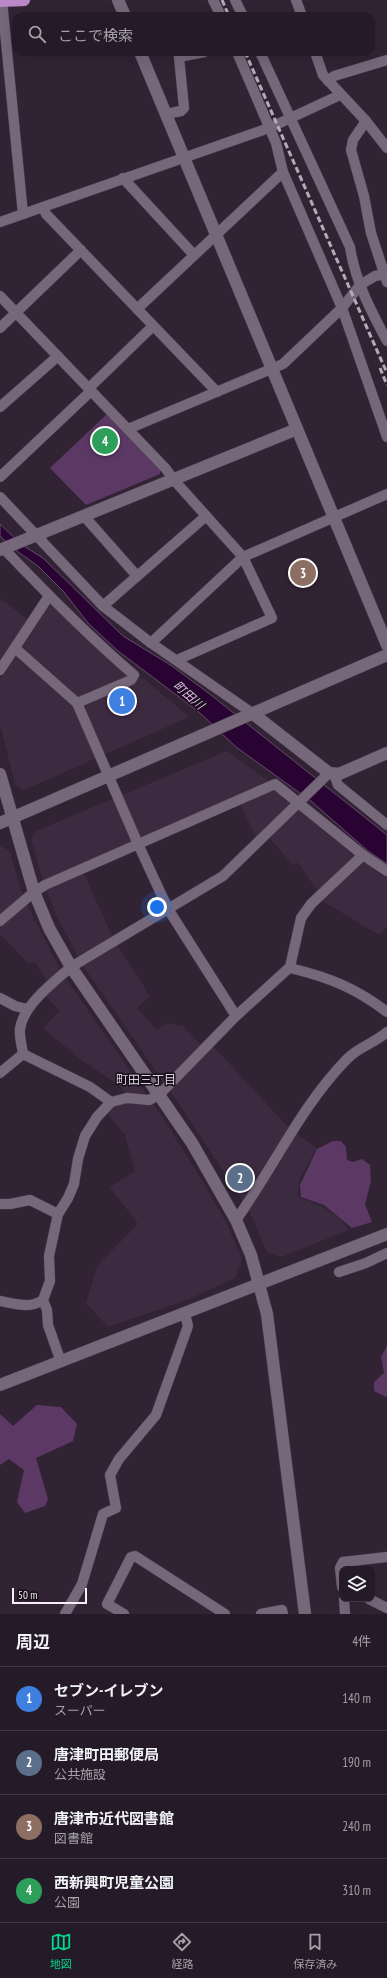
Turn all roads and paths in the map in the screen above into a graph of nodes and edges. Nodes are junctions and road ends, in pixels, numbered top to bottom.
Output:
1 (24, 0) edge
2 (118, 0) edge
3 (213, 0) edge
4 (235, 0) edge
5 (296, 0) edge
6 (1, 1) edge
7 (123, 12) edge
8 (219, 12) edge
9 (241, 12) edge
10 (300, 12) edge
11 (142, 56) edge
12 (184, 56) edge
13 (239, 56) edge
14 (262, 56) edge
15 (316, 56) edge
16 (387, 60) edge
17 (328, 81) junction
18 (340, 95) junction
19 (166, 114) junction
20 (291, 119) junction
21 (366, 121) junction
22 (269, 128) junction
23 (387, 148) edge
24 (184, 156) junction
25 (283, 172) junction
26 (123, 178) junction
27 (43, 207) junction
28 (22, 214) junction
29 (0, 222) edge
30 (216, 234) junction
31 (81, 250) junction
32 (193, 254) junction
33 (386, 277) edge
34 (360, 285) junction
35 (0, 296) edge
36 (342, 308) junction
37 (137, 309) junction
38 (16, 312) junction
39 (153, 326) junction
40 (0, 328) edge
41 (387, 341) edge
42 (58, 356) junction
43 (272, 369) junction
44 (90, 389) junction
45 (217, 392) junction
46 (0, 407) edge
47 (128, 429) junction
48 (297, 429) junction
49 (387, 437) edge
50 (0, 476) edge
51 (173, 479) junction
52 (387, 494) edge
53 (0, 497) edge
54 (84, 516) junction
55 (206, 516) junction
56 (334, 517) junction
57 (36, 535) junction
58 (2, 549) edge
59 (243, 557) junction
60 (137, 576) junction
61 (49, 596) junction
62 (103, 606) junction
63 (151, 643) junction
64 (387, 645) edge
65 (15, 648) junction
66 (387, 654) edge
67 (177, 660) junction
68 (0, 670) edge
69 (77, 703) junction
70 (249, 714) junction
71 (387, 753) edge
72 (0, 774) edge
73 (330, 775) junction
74 (109, 776) junction
75 (300, 803) junction
76 (12, 818) junction
77 (0, 823) edge
78 (387, 825) edge
79 (138, 844) junction
80 (363, 855) junction
81 (387, 871) edge
82 (34, 892) junction
83 (168, 908) junction
84 (0, 921) edge
85 (71, 967) junction
86 (290, 967) junction
87 (0, 998) edge
88 (27, 1010) junction
89 (387, 1012) edge
90 (236, 1016) junction
91 (387, 1032) edge
92 (23, 1054) junction
93 (0, 1073) edge
94 (159, 1095) junction
95 (111, 1102) junction
96 (0, 1204) edge
97 (58, 1214) junction
98 (236, 1220) junction
99 (387, 1234) edge
100 (387, 1253) edge
101 (339, 1272) dead end
102 (260, 1283) junction
103 (43, 1300) junction
104 (0, 1301) edge
105 (185, 1314) junction
106 (61, 1362) junction
107 (0, 1385) edge
108 (387, 1557) edge
109 (341, 1566) edge
110 (344, 1602) edge
111 (375, 1602) edge
112 (387, 1608) edge
113 (65, 1614) edge
114 (124, 1614) edge
115 (225, 1614) edge
116 (261, 1614) edge
117 (283, 1614) edge
118 (305, 1614) edge
119 (345, 1614) edge

1 - 6 main road
2 - 7 street
3 - 8 street
4 - 9 street
5 - 10 street
6 - 28 street
11 - 19 street
12 - 19 street
13 - 22 street
14 - 20 street
15 - 17 street
16 - 17 street
17 - 18 street
18 - 20 street
18 - 21 street
19 - 24 street
20 - 22 street
20 - 34 street
21 - 23 street
21 - 33 street
22 - 24 street
22 - 25 street
24 - 26 street
24 - 30 street
25 - 30 street
25 - 36 street
26 - 27 street
26 - 32 street
27 - 28 street
27 - 31 street
28 - 29 street
30 - 32 street
30 - 43 street
31 - 37 street
31 - 38 street
32 - 37 street
33 - 34 street
34 - 36 street
34 - 41 street
35 - 38 street
36 - 43 street
36 - 49 street
37 - 39 street
38 - 40 street
38 - 42 street
39 - 44 street
39 - 45 street
42 - 44 street
42 - 46 street
43 - 45 street
43 - 48 street
44 - 47 street
44 - 50 street
45 - 47 street
47 - 51 street
48 - 51 street
48 - 56 street
51 - 54 street
51 - 55 street
52 - 56 street
53 - 57 street
54 - 57 street
54 - 60 street
55 - 59 street
55 - 60 street
56 - 59 street
56 - 64 street
57 - 58 street
57 - 62 street
58 - 61 street
59 - 63 street
59 - 67 street
60 - 62 street
61 - 65 street
61 - 69 street
62 - 63 street
63 - 67 street
65 - 68 street
65 - 69 street
66 - 70 street
67 - 70 street
69 - 74 street
70 - 73 street
70 - 74 street
71 - 73 street
72 - 76 street
73 - 75 street
73 - 78 street
74 - 76 street
74 - 79 street
75 - 79 street
75 - 80 street
75 - 83 street
76 - 77 street
76 - 82 street
79 - 82 street
79 - 83 street
80 - 81 street
80 - 86 street
82 - 84 street
82 - 85 street
83 - 85 street
83 - 90 street
85 - 88 street
85 - 94 street
86 - 89 street
86 - 90 street
87 - 88 street
88 - 92 street
90 - 94 street
91 - 98 street
92 - 93 street
92 - 95 street
94 - 95 street
94 - 98 street
95 - 97 street
96 - 97 street
97 - 103 street
98 - 102 street
99 - 102 street
100 - 101 street
102 - 105 street
102 - 118 street
103 - 104 street
103 - 106 street
105 - 106 street
105 - 113 street
106 - 107 street
108 - 109 street
110 - 119 street
111 - 112 street
114 - 115 street
116 - 117 street

